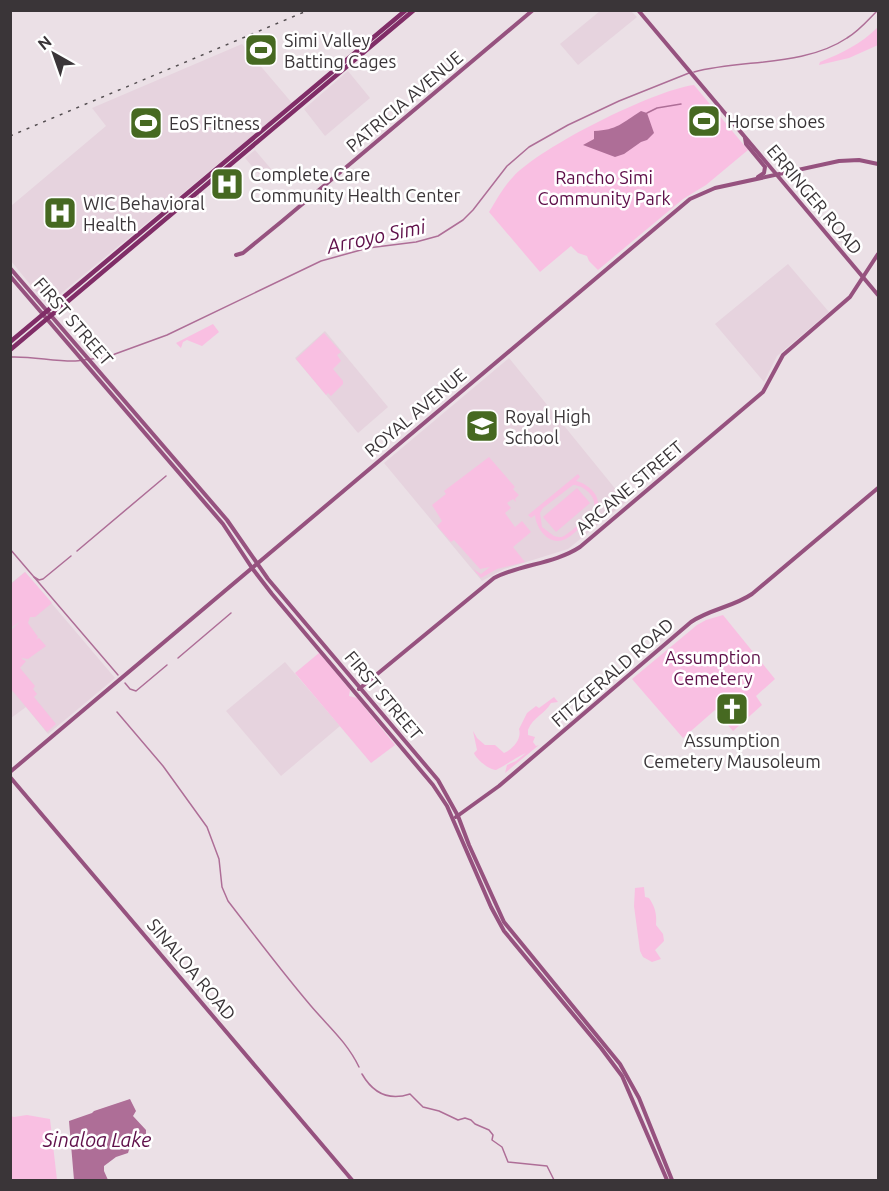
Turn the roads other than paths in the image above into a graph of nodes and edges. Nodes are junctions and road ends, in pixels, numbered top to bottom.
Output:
1 (406, 10) edge
2 (414, 10) edge
3 (533, 10) edge
4 (639, 11) edge
5 (745, 137) junction
6 (242, 152) junction
7 (879, 164) edge
8 (777, 175) junction
9 (754, 179) junction
10 (879, 254) edge
11 (236, 255) dead end
12 (10, 268) edge
13 (10, 276) edge
14 (863, 277) junction
15 (879, 295) edge
16 (47, 316) junction
17 (14, 342) edge
18 (10, 350) edge
19 (879, 488) edge
20 (256, 564) junction
21 (252, 568) junction
22 (360, 688) junction
23 (355, 692) junction
24 (10, 775) edge
25 (455, 817) junction
26 (352, 1180) edge
27 (667, 1180) edge
28 (672, 1180) edge

1 - 6 main road
2 - 6 main road
3 - 11 main road, PATRICIA AVENUE
4 - 5 main road, ERRINGER ROAD
5 - 8 main road, ERRINGER ROAD
5 - 9 main road
6 - 16 main road
7 - 8 main road, ROYAL AVENUE
8 - 9 main road, ROYAL AVENUE
8 - 14 main road, ERRINGER ROAD
9 - 20 main road, ROYAL AVENUE
10 - 14 main road, ARCANE STREET
12 - 16 main road, FIRST STREET
13 - 16 main road, FIRST STREET
14 - 15 main road, ERRINGER ROAD
14 - 22 main road, ARCANE STREET
16 - 17 main road
16 - 20 main road, FIRST STREET
16 - 21 main road, FIRST STREET
17 - 18 main road
19 - 25 main road, FITZGERALD ROAD
20 - 21 main road, ROYAL AVENUE
20 - 22 main road, FIRST STREET
21 - 23 main road, FIRST STREET
21 - 24 main road, ROYAL AVENUE
22 - 23 main road, ARCANE STREET
22 - 25 main road, FIRST STREET
23 - 25 main road, FIRST STREET
24 - 26 main road, SINALOA ROAD
25 - 27 main road, FIRST STREET
25 - 28 main road, FIRST STREET

